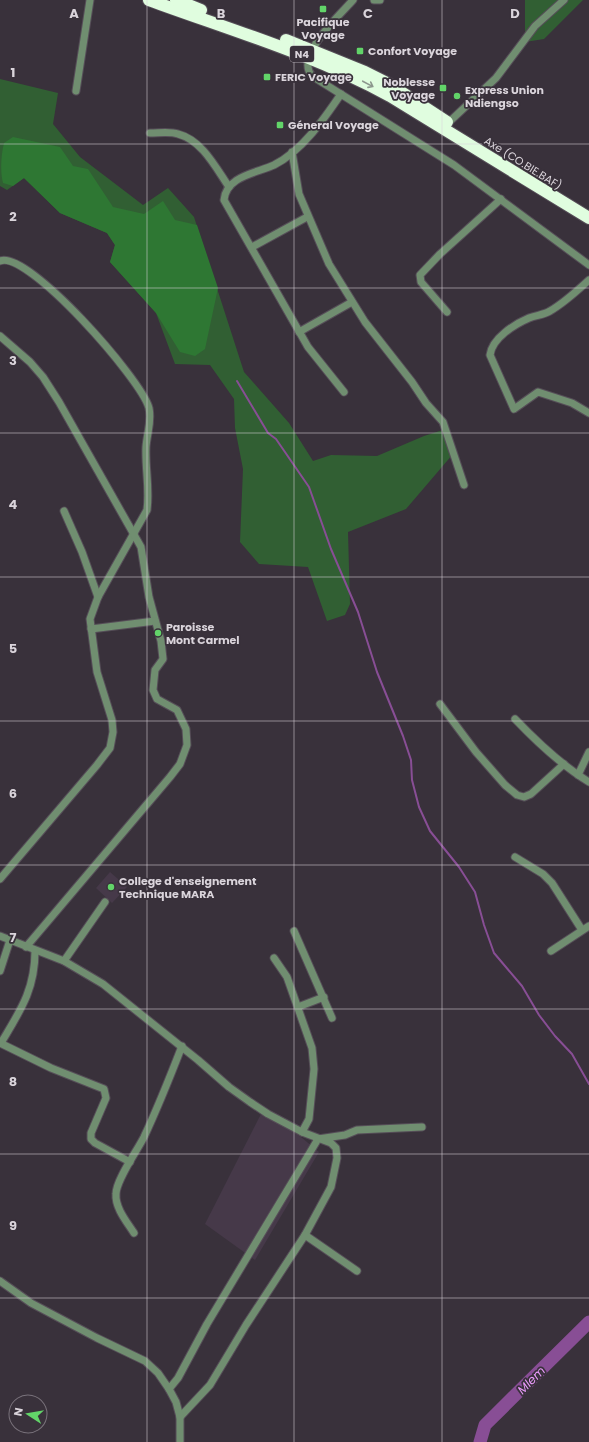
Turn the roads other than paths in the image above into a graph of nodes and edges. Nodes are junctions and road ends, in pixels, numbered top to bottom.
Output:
1 (90, 0) edge
2 (149, 0) edge
3 (353, 0) edge
4 (374, 0) edge
5 (380, 0) edge
6 (564, 0) edge
7 (177, 3) edge
8 (310, 53) junction
9 (76, 91) dead end
10 (341, 94) junction
11 (446, 126) junction
12 (150, 133) dead end
13 (292, 152) junction
14 (229, 187) junction
15 (501, 199) junction
16 (589, 209) edge
17 (307, 216) junction
18 (589, 218) edge
19 (252, 247) junction
20 (0, 261) edge
21 (589, 265) edge
22 (589, 280) edge
23 (352, 302) junction
24 (447, 312) dead end
25 (299, 332) junction
26 (0, 336) edge
27 (344, 392) dead end
28 (589, 413) edge
29 (464, 485) dead end
30 (64, 511) dead end
31 (134, 536) junction
32 (98, 597) junction
33 (155, 621) junction
34 (91, 629) junction
35 (440, 704) dead end
36 (515, 719) dead end
37 (589, 752) edge
38 (564, 764) junction
39 (578, 775) junction
40 (589, 782) edge
41 (515, 857) dead end
42 (0, 879) edge
43 (105, 902) dead end
44 (586, 928) edge
45 (294, 931) dead end
46 (0, 936) edge
47 (10, 940) junction
48 (26, 947) junction
49 (35, 951) junction
50 (551, 951) dead end
51 (274, 958) dead end
52 (64, 961) junction
53 (0, 972) edge
54 (324, 997) junction
55 (298, 1007) junction
56 (332, 1018) dead end
57 (0, 1043) edge
58 (182, 1046) junction
59 (422, 1127) dead end
60 (302, 1132) junction
61 (318, 1139) junction
62 (130, 1162) junction
63 (134, 1233) dead end
64 (305, 1235) junction
65 (357, 1271) dead end
66 (0, 1281) edge
67 (169, 1389) junction
68 (180, 1418) junction
69 (180, 1442) edge

1 - 9 street
2 - 7 highway, N4
3 - 8 street
4 - 5 street
6 - 11 street
7 - 8 highway, N4
8 - 10 street
8 - 11 highway, N4
10 - 13 street
10 - 15 street
11 - 16 highway, Axe (CO.BIE.BAF) / N4
11 - 18 highway, Axe (CO.BIE.BAF) / N4
12 - 14 street
13 - 14 street
13 - 17 street
14 - 19 street
15 - 21 street
15 - 24 street
17 - 19 street
17 - 23 street
19 - 25 street
20 - 31 street
22 - 28 street
23 - 25 street
23 - 29 street
25 - 27 street
26 - 31 street
30 - 32 street
31 - 32 street
31 - 33 street
32 - 34 street
33 - 34 street
33 - 48 street
34 - 42 street
35 - 38 street
36 - 38 street
37 - 39 street
38 - 39 street
39 - 40 street
41 - 44 street
43 - 52 street
44 - 50 street
45 - 54 street
46 - 47 street
47 - 48 street
47 - 53 street
48 - 49 street
49 - 52 street
49 - 57 street
51 - 55 street
52 - 58 street
54 - 55 street
54 - 56 street
55 - 60 street
57 - 62 street
58 - 60 street
58 - 62 street
59 - 61 street
60 - 61 street
61 - 64 street
61 - 67 street
62 - 63 street
64 - 65 street
64 - 68 street
66 - 67 street
67 - 68 street
68 - 69 street

